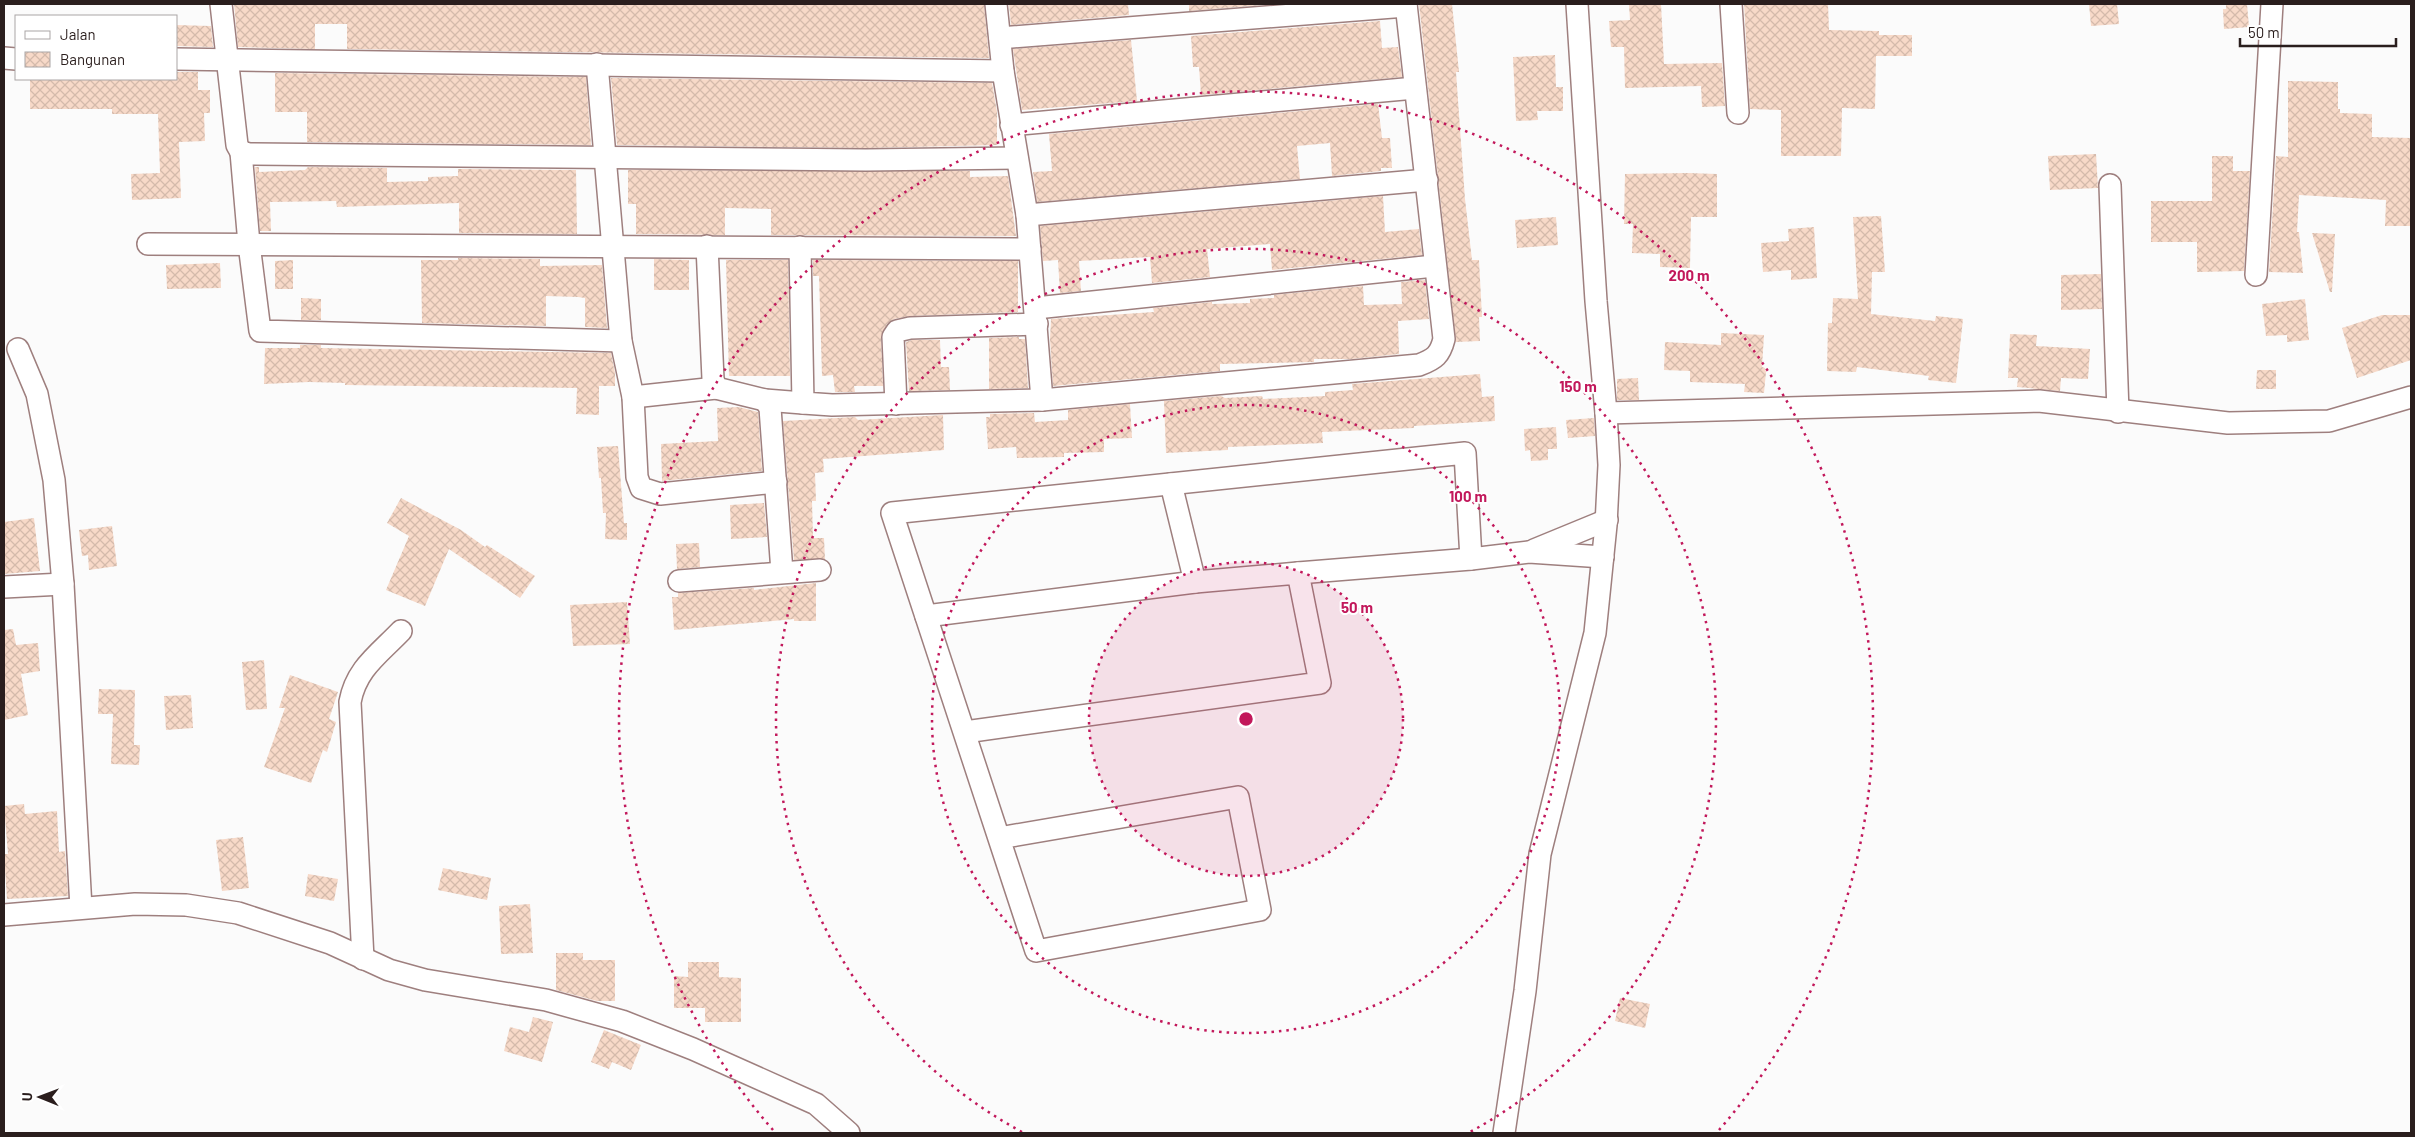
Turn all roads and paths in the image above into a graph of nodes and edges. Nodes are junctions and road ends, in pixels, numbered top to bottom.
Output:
1 (221, 4) edge
2 (996, 4) edge
3 (1577, 4) edge
4 (1730, 4) edge
5 (2272, 4) edge
6 (1406, 5) edge
7 (1000, 38) junction
8 (178, 59) edge
9 (227, 59) junction
10 (598, 64) junction
11 (1003, 72) junction
12 (1415, 88) junction
13 (1738, 113) dead end
14 (1011, 125) junction
15 (241, 152) junction
16 (605, 158) junction
17 (1017, 158) junction
18 (1427, 180) junction
19 (2110, 185) dead end
20 (1027, 215) junction
21 (148, 244) dead end
22 (249, 244) junction
23 (612, 246) junction
24 (707, 246) junction
25 (800, 247) junction
26 (1030, 249) junction
27 (1434, 266) junction
28 (2256, 274) dead end
29 (1037, 316) junction
30 (621, 341) junction
31 (18, 348) dead end
32 (716, 388) junction
33 (633, 397) junction
34 (2411, 397) edge
35 (765, 400) junction
36 (1042, 400) junction
37 (803, 403) junction
38 (896, 404) junction
39 (2118, 412) junction
40 (1606, 413) junction
41 (776, 482) junction
42 (1171, 484) junction
43 (1606, 520) junction
44 (1529, 552) junction
45 (1603, 557) junction
46 (1470, 558) junction
47 (820, 570) dead end
48 (782, 572) junction
49 (1298, 573) junction
50 (679, 581) dead end
51 (1195, 582) junction
52 (63, 584) junction
53 (4, 587) edge
54 (926, 616) junction
55 (401, 631) dead end
56 (965, 732) junction
57 (999, 838) junction
58 (81, 908) junction
59 (4, 915) edge
60 (363, 960) junction
61 (849, 1133) edge
62 (1504, 1133) edge

1 - 9 street
2 - 7 street
3 - 40 street
4 - 13 street
5 - 28 street
6 - 7 street
6 - 12 street
7 - 11 street
8 - 9 street
9 - 10 street
9 - 15 street
10 - 11 street
10 - 16 street
11 - 14 street
12 - 14 street
12 - 18 street
14 - 17 street
15 - 16 street
15 - 22 street
16 - 17 street
16 - 23 street
17 - 20 street
18 - 20 street
18 - 27 street
19 - 39 street
20 - 26 street
21 - 22 street
22 - 23 street
22 - 30 street
23 - 24 street
23 - 30 street
24 - 25 street
24 - 32 street
25 - 26 street
25 - 37 street
26 - 29 street
27 - 29 street
27 - 36 street
29 - 36 street
29 - 38 street
30 - 33 street
31 - 52 street
32 - 33 street
32 - 35 street
33 - 41 street
34 - 39 street
35 - 37 street
35 - 41 street
36 - 38 street
37 - 38 street
39 - 40 street
40 - 43 street
41 - 48 street
42 - 46 street
42 - 51 street
42 - 54 street
43 - 44 street
43 - 45 street
44 - 45 street
44 - 46 street
45 - 62 street
46 - 49 street
47 - 48 street
48 - 50 street
49 - 51 street
49 - 56 street
51 - 54 street
52 - 53 street
52 - 58 street
54 - 56 street
55 - 60 street
56 - 57 street
57 - 57 street
58 - 59 street
58 - 60 street
60 - 61 street

